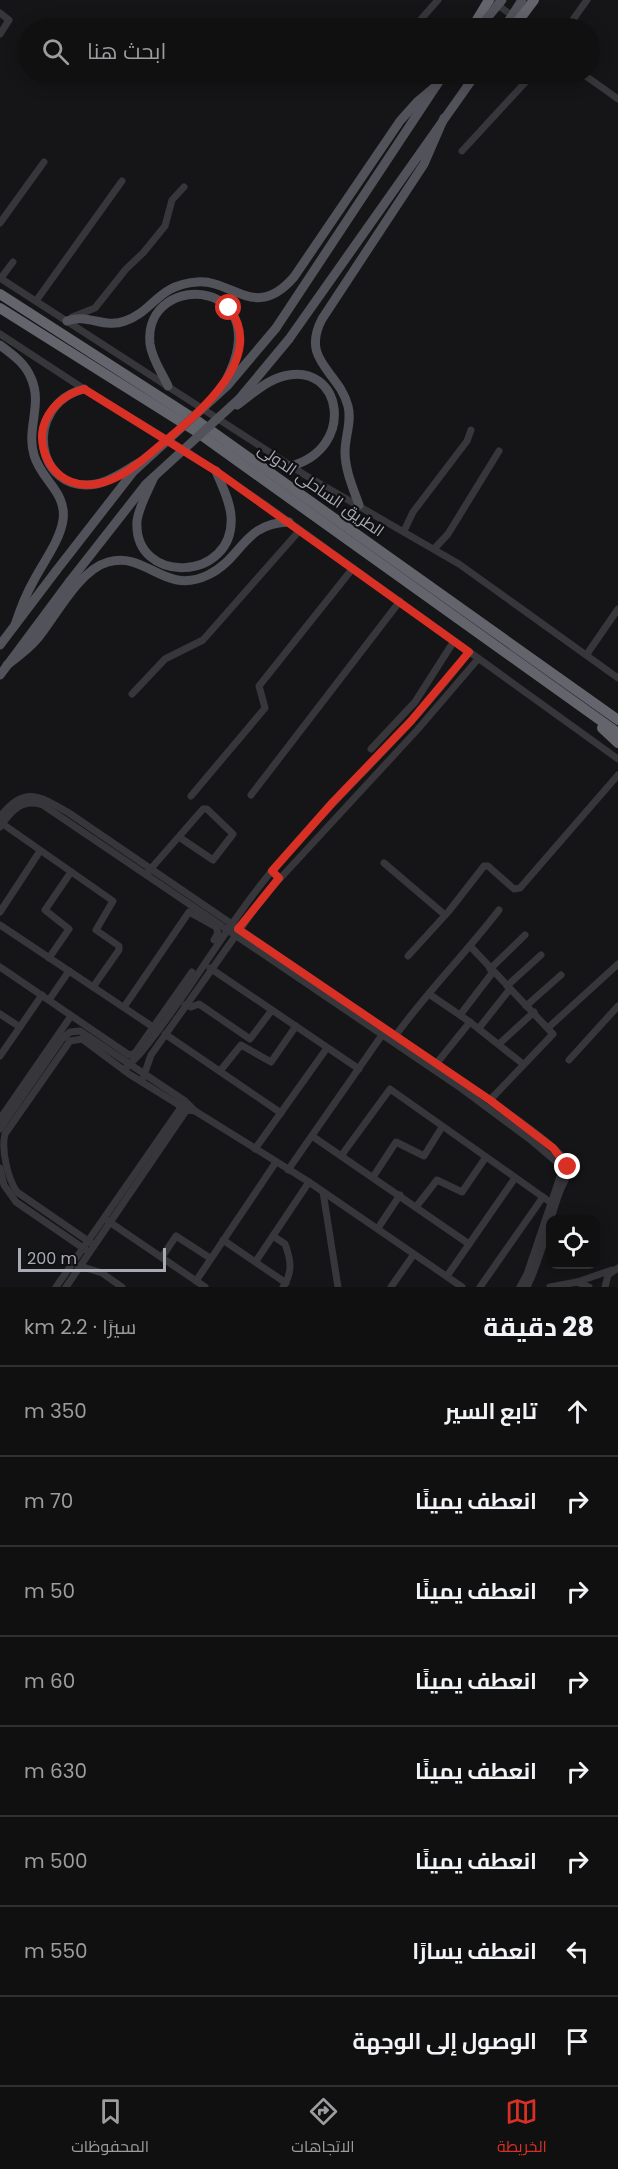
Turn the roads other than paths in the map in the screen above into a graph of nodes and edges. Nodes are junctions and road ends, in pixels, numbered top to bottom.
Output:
1 (438, 0) edge
2 (490, 0) edge
3 (502, 0) edge
4 (522, 0) edge
5 (534, 0) edge
6 (587, 0) edge
7 (0, 13) edge
8 (422, 18) edge
9 (478, 18) edge
10 (487, 18) edge
11 (510, 18) edge
12 (515, 18) edge
13 (520, 18) edge
14 (574, 18) edge
15 (0, 34) edge
16 (469, 84) edge
17 (524, 84) edge
18 (597, 84) edge
19 (436, 86) joint
20 (618, 99) edge
21 (444, 118) junction
22 (462, 151) dead end
23 (44, 162) dead end
24 (122, 181) dead end
25 (184, 188) dead end
26 (0, 223) edge
27 (13, 262) dead end
28 (1, 278) edge
29 (0, 294) edge
30 (36, 301) junction
31 (0, 308) edge
32 (67, 321) junction
33 (0, 334) edge
34 (0, 345) edge
35 (168, 386) junction
36 (84, 389) junction
37 (215, 398) junction
38 (227, 411) junction
39 (471, 430) dead end
40 (499, 451) dead end
41 (144, 460) junction
42 (291, 466) junction
43 (216, 471) junction
44 (156, 472) junction
45 (359, 505) junction
46 (289, 522) junction
47 (300, 530) junction
48 (404, 531) junction
49 (434, 549) junction
50 (352, 568) junction
51 (400, 602) junction
52 (618, 609) edge
53 (15, 625) junction
54 (454, 641) junction
55 (0, 645) edge
56 (469, 652) junction
57 (586, 654) junction
58 (478, 658) junction
59 (460, 664) junction
60 (7, 665) junction
61 (468, 671) junction
62 (0, 675) edge
63 (618, 678) edge
64 (444, 684) junction
65 (452, 691) junction
66 (132, 694) dead end
67 (581, 706) junction
68 (618, 720) edge
69 (618, 733) edge
70 (618, 744) edge
71 (371, 749) dead end
72 (618, 759) edge
73 (618, 775) edge
74 (251, 795) dead end
75 (191, 796) dead end
76 (1, 822) edge
77 (179, 837) junction
78 (40, 851) junction
79 (384, 863) dead end
80 (272, 871) junction
81 (71, 872) junction
82 (148, 872) junction
83 (279, 878) junction
84 (499, 910) dead end
85 (0, 912) edge
86 (445, 915) junction
87 (206, 918) junction
88 (0, 925) edge
89 (229, 927) junction
90 (236, 932) junction
91 (525, 935) dead end
92 (214, 943) junction
93 (470, 946) junction
94 (541, 955) dead end
95 (408, 956) dead end
96 (49, 958) junction
97 (618, 964) edge
98 (0, 967) edge
99 (210, 968) junction
100 (491, 970) junction
101 (69, 971) junction
102 (561, 975) dead end
103 (93, 987) junction
104 (509, 987) junction
105 (429, 994) junction
106 (42, 995) junction
107 (49, 1000) junction
108 (185, 1005) junction
109 (526, 1006) junction
110 (618, 1006) edge
111 (124, 1007) junction
112 (272, 1010) junction
113 (534, 1012) junction
114 (0, 1014) edge
115 (460, 1015) junction
116 (71, 1016) junction
117 (470, 1022) junction
118 (296, 1026) junction
119 (20, 1027) junction
120 (153, 1027) junction
121 (549, 1027) junction
122 (479, 1028) junction
123 (63, 1033) junction
124 (165, 1034) junction
125 (389, 1035) junction
126 (94, 1036) junction
127 (500, 1044) junction
128 (327, 1048) junction
129 (0, 1056) edge
130 (569, 1060) dead end
131 (51, 1061) junction
132 (130, 1063) junction
133 (436, 1064) junction
134 (523, 1064) junction
135 (358, 1069) junction
136 (124, 1070) junction
137 (220, 1071) junction
138 (145, 1073) junction
139 (142, 1081) junction
140 (490, 1100) junction
141 (188, 1106) junction
142 (281, 1113) junction
143 (0, 1119) edge
144 (442, 1127) junction
145 (0, 1130) edge
146 (312, 1136) junction
147 (2, 1138) edge
148 (255, 1149) junction
149 (550, 1151) junction
150 (341, 1156) junction
151 (486, 1157) junction
152 (276, 1162) junction
153 (0, 1168) edge
154 (288, 1170) junction
155 (373, 1177) junction
156 (515, 1178) junction
157 (309, 1182) junction
158 (7, 1189) edge
159 (323, 1192) junction
160 (400, 1195) junction
161 (547, 1200) junction
162 (416, 1207) junction
163 (104, 1217) junction
164 (111, 1222) junction
165 (378, 1228) junction
166 (273, 1236) junction
167 (223, 1240) junction
168 (91, 1243) junction
169 (469, 1244) junction
170 (86, 1250) junction
171 (414, 1254) junction
172 (162, 1257) junction
173 (210, 1258) junction
174 (256, 1262) junction
175 (80, 1266) junction
176 (616, 1267) edge
177 (447, 1276) junction
178 (196, 1281) junction
179 (577, 1282) junction
180 (285, 1285) edge
181 (394, 1286) edge
182 (523, 1286) edge
183 (56, 1287) edge
184 (66, 1287) edge
185 (122, 1287) edge
186 (205, 1287) edge
187 (338, 1287) edge
188 (462, 1287) edge
189 (480, 1287) edge
190 (550, 1287) edge
191 (589, 1287) edge
192 (605, 1287) edge

1 - 8 street
2 - 9 highway
2 - 12 street
3 - 10 main road, bridge
4 - 11 main road, bridge
5 - 13 highway, bridge
6 - 14 street
7 - 15 street
16 - 21 main road
17 - 22 street
18 - 20 street
19 - 32 main road
19 - 37 main road, bridge
21 - 38 main road, bridge
21 - 45 main road
23 - 26 street
24 - 30 street
25 - 32 street
27 - 28 street
28 - 30 street
29 - 68 highway, الطريق الساحلى الدولى
30 - 32 street
31 - 67 highway, الطريق الساحلى الدولى
32 - 35 street
33 - 36 street
34 - 53 main road
35 - 37 main road, bridge
35 - 42 street
36 - 41 main road
36 - 43 street
37 - 41 main road, bridge
38 - 42 main road, bridge
38 - 44 main road, bridge
39 - 48 street
40 - 49 street
41 - 53 main road, bridge
42 - 45 street
43 - 44 main road, bridge
43 - 46 street
44 - 60 main road, bridge
45 - 48 street
46 - 47 street
46 - 60 main road
47 - 50 street
47 - 66 street
48 - 49 street
49 - 57 street
50 - 51 street
50 - 75 street
51 - 54 street
51 - 74 street
52 - 57 street
53 - 55 main road
54 - 56 street
54 - 71 street
56 - 58 street
56 - 59 street
57 - 63 street
58 - 61 street
58 - 72 street
59 - 61 street
59 - 64 street
60 - 62 main road
61 - 65 street
64 - 65 street
64 - 80 street
65 - 83 street
67 - 69 highway, الطريق الساحلى الدولى
67 - 70 highway
73 - 86 street
76 - 78 street
76 - 82 street
77 - 77 street
77 - 82 street
78 - 81 street
78 - 85 street
79 - 86 street
80 - 83 street
80 - 89 street
81 - 96 street
81 - 103 street
82 - 87 street
82 - 89 street
83 - 90 street
84 - 93 street
86 - 95 street
87 - 89 street
87 - 92 street
87 - 111 street
88 - 96 street
89 - 90 street
89 - 92 street
90 - 99 street
90 - 125 street
91 - 100 street
92 - 120 street
92 - 132 street
93 - 100 street
93 - 105 street
94 - 104 street
96 - 101 street
97 - 121 street
98 - 106 street
99 - 108 street
99 - 112 street
100 - 104 street
100 - 115 street
101 - 103 street
101 - 107 street
102 - 109 street
103 - 111 street
104 - 109 street
104 - 122 street
105 - 115 street
105 - 125 street
106 - 107 street
106 - 119 street
107 - 116 street
108 - 112 street
108 - 124 street
109 - 113 street
110 - 130 street
111 - 120 street
112 - 118 street
113 - 121 street
113 - 127 street
114 - 119 street
115 - 117 street
116 - 123 street
116 - 126 street
117 - 122 street
117 - 133 street
118 - 128 street
118 - 137 street
119 - 129 street
120 - 126 street
121 - 134 street
122 - 127 street
123 - 126 street
123 - 131 street
123 - 143 street
124 - 137 street
124 - 138 street
125 - 133 street
125 - 135 street
125 - 149 street
126 - 132 street
127 - 134 street
128 - 135 street
128 - 142 street
131 - 136 street
131 - 145 street
131 - 147 street
132 - 136 street
132 - 138 street
133 - 140 street
134 - 140 street
135 - 146 street
136 - 139 street
137 - 142 street
138 - 139 street
138 - 141 street
139 - 141 street
140 - 149 street
141 - 148 street
141 - 163 street
141 - 164 street
142 - 148 street
144 - 150 street
144 - 151 street
144 - 155 street
146 - 150 street
146 - 154 street
147 - 158 street
148 - 152 street
149 - 161 street
149 - 182 street
150 - 155 street
151 - 156 street
151 - 162 street
152 - 154 street
152 - 167 street
153 - 158 street
154 - 157 street
155 - 160 street
156 - 161 street
156 - 169 street
157 - 159 street
157 - 166 street
158 - 168 street
158 - 170 street
159 - 165 street
159 - 187 street
160 - 162 street
160 - 165 street
161 - 182 street
161 - 189 street
162 - 169 street
163 - 164 street
163 - 168 street
164 - 168 street
164 - 172 street
165 - 171 street
166 - 174 street
166 - 180 street
167 - 173 street
167 - 174 street
168 - 170 street
169 - 177 street
170 - 175 street
170 - 183 street
171 - 177 street
171 - 181 street
172 - 173 street
172 - 178 street
173 - 178 street
174 - 180 street
175 - 184 street
175 - 185 street
176 - 179 street
176 - 192 street
177 - 188 street
178 - 186 street
179 - 190 street
179 - 191 street

